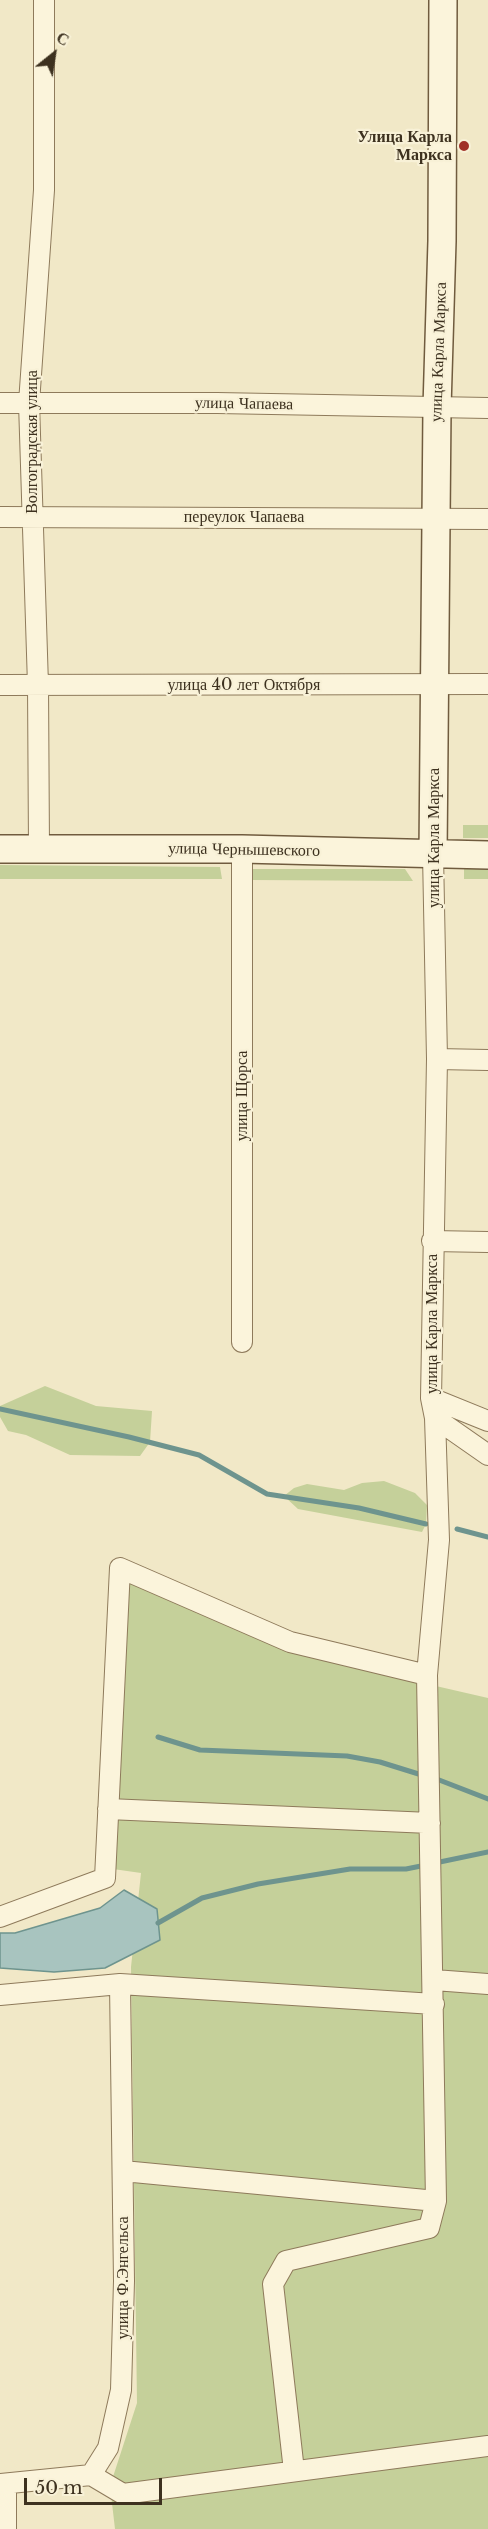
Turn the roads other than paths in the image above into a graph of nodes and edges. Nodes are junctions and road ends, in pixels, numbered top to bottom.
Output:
1 (44, 0) edge
2 (443, 0) edge
3 (0, 403) edge
4 (29, 403) junction
5 (437, 408) junction
6 (488, 408) edge
7 (0, 517) edge
8 (33, 517) junction
9 (438, 518) junction
10 (488, 519) edge
11 (488, 684) edge
12 (0, 685) edge
13 (38, 685) junction
14 (435, 685) junction
15 (0, 849) edge
16 (39, 849) junction
17 (242, 849) junction
18 (433, 854) junction
19 (488, 855) edge
20 (437, 1059) junction
21 (488, 1060) edge
22 (432, 1242) junction
23 (488, 1242) edge
24 (242, 1342) dead end
25 (431, 1398) junction
26 (435, 1418) junction
27 (488, 1421) edge
28 (488, 1455) edge
29 (427, 1675) junction
30 (108, 1809) junction
31 (430, 1823) junction
32 (0, 1917) edge
33 (434, 1980) junction
34 (120, 1984) junction
35 (488, 1984) edge
36 (0, 1995) edge
37 (434, 2004) junction
38 (123, 2171) junction
39 (436, 2201) junction
40 (488, 2446) edge
41 (294, 2471) junction
42 (91, 2475) junction
43 (3, 2484) edge
44 (6, 2529) edge

1 - 4 street, Волгоградская улица
2 - 5 street, улица Карла Маркса
3 - 4 street, улица Чапаева
4 - 5 street, улица Чапаева
4 - 8 street, Волгоградская улица
5 - 6 street, улица Чапаева
5 - 9 street, улица Карла Маркса
7 - 8 street, переулок Чапаева
8 - 9 street, переулок Чапаева
8 - 13 street, Волгоградская улица
9 - 10 street, переулок Чапаева
9 - 14 street, улица Карла Маркса
11 - 14 street, улица 40 лет Октября
12 - 13 street, улица 40 лет Октября
13 - 14 street, улица 40 лет Октября
13 - 16 street, Волгоградская улица
14 - 18 street, улица Карла Маркса
15 - 16 street, улица Чернышевского
16 - 17 street, улица Чернышевского
17 - 18 street, улица Чернышевского
17 - 24 street, улица Щорса
18 - 19 street, улица Чернышевского
18 - 20 street, улица Карла Маркса
20 - 21 street
20 - 22 street, улица Карла Маркса
22 - 23 street
22 - 25 street, улица Карла Маркса
25 - 26 street, улица Карла Маркса
25 - 27 street
26 - 28 street
26 - 29 street, улица Карла Маркса
29 - 30 street
29 - 31 street, улица Карла Маркса
30 - 31 street
30 - 32 street
31 - 33 street, улица Карла Маркса
33 - 35 street
33 - 37 street, улица Карла Маркса
34 - 36 street
34 - 37 street
34 - 38 street, улица Ф.Энгельса
37 - 39 street, улица Карла Маркса
38 - 39 street
38 - 42 street, улица Ф.Энгельса
39 - 41 street, улица Карла Маркса
40 - 41 street
41 - 42 street
42 - 43 street
43 - 44 street

